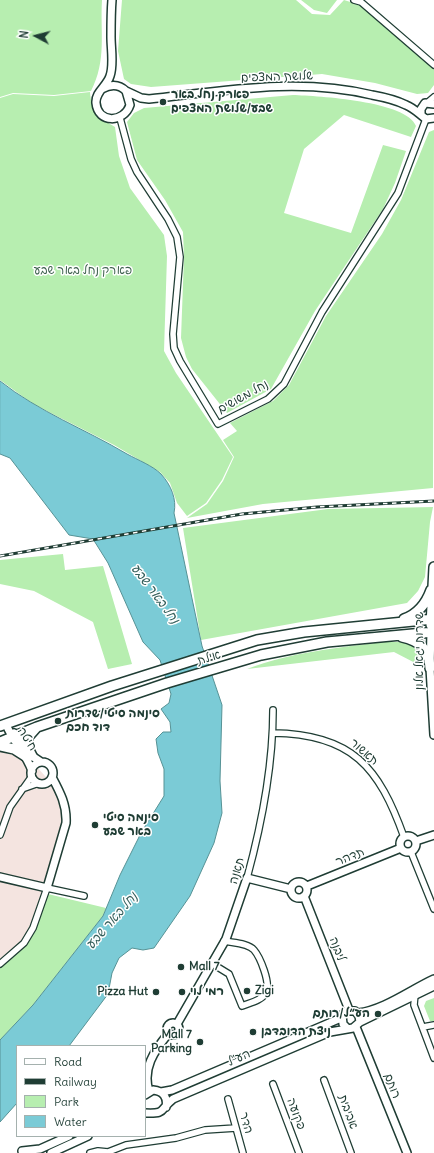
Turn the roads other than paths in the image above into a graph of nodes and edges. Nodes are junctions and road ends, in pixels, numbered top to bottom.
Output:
1 (112, 0) edge
2 (354, 0) edge
3 (434, 65) edge
4 (112, 66) junction
5 (102, 89) junction
6 (125, 90) junction
7 (434, 97) edge
8 (148, 99) junction
9 (406, 104) junction
10 (428, 104) edge
11 (128, 110) junction
12 (424, 116) junction
13 (120, 118) junction
14 (434, 118) edge
15 (434, 567) edge
16 (433, 583) edge
17 (433, 619) edge
18 (396, 622) junction
19 (433, 632) edge
20 (387, 636) junction
21 (430, 668) junction
22 (273, 710) dead end
23 (3, 725) edge
24 (36, 727) junction
25 (273, 733) junction
26 (434, 735) edge
27 (14, 736) junction
28 (0, 742) edge
29 (0, 746) edge
30 (29, 756) junction
31 (41, 762) junction
32 (32, 773) junction
33 (52, 777) junction
34 (42, 783) junction
35 (22, 789) junction
36 (64, 800) junction
37 (0, 835) edge
38 (434, 835) edge
39 (404, 837) junction
40 (416, 841) junction
41 (401, 848) junction
42 (411, 852) junction
43 (0, 874) edge
44 (0, 877) edge
45 (247, 878) junction
46 (16, 881) junction
47 (306, 886) junction
48 (46, 888) junction
49 (292, 889) junction
50 (84, 896) dead end
51 (304, 896) junction
52 (434, 909) edge
53 (224, 941) junction
54 (212, 963) junction
55 (0, 964) edge
56 (434, 979) edge
57 (434, 986) edge
58 (415, 994) junction
59 (405, 999) junction
60 (414, 1005) junction
61 (350, 1010) junction
62 (358, 1013) junction
63 (342, 1018) junction
64 (358, 1024) junction
65 (434, 1025) edge
66 (423, 1027) junction
67 (348, 1028) junction
68 (434, 1058) edge
69 (324, 1080) dead end
70 (273, 1084) dead end
71 (161, 1092) junction
72 (147, 1093) edge
73 (228, 1099) dead end
74 (166, 1107) junction
75 (146, 1112) edge
76 (236, 1128) junction
77 (67, 1137) edge
78 (86, 1137) edge
79 (22, 1152) edge
80 (51, 1153) edge
81 (90, 1153) edge
82 (243, 1153) edge
83 (299, 1153) edge
84 (351, 1153) edge
85 (407, 1153) edge

1 - 4 street
2 - 3 street
4 - 5 street
4 - 6 street
5 - 6 street
5 - 13 street
6 - 8 street, שלושת המצפים
6 - 11 street
7 - 10 street
8 - 9 street, שלושת המצפים
8 - 11 street, שלושת המצפים
9 - 10 street, שלושת המצפים
9 - 12 street, שלושת המצפים
10 - 12 street
11 - 13 street
12 - 13 street, נחל משושים
12 - 14 street
15 - 16 highway, שדרות יגאל אלון
16 - 17 highway, שדרות יגאל אלון
16 - 18 highway
17 - 18 highway, אילת
17 - 19 highway, שדרות יגאל אלון
18 - 23 highway, אילת
19 - 20 highway, אילת
19 - 21 street, שדרות יגאל אלון
20 - 21 highway
20 - 24 highway, אילת
21 - 26 street, שדרות יגאל אלון
22 - 25 street, תאנה
23 - 27 street, חיטה
24 - 27 highway, אילת
24 - 30 highway
25 - 39 street, תאשור
25 - 45 street, תאנה
27 - 28 highway, אילת
27 - 30 street, חיטה
29 - 30 highway
30 - 31 street, חיטה
30 - 32 street, חיטה
31 - 32 street, חיטה
31 - 33 street, חיטה
32 - 34 street, חיטה
32 - 35 street
33 - 34 street
33 - 36 street, חיטה
34 - 35 street
34 - 36 street, חיטה
35 - 37 street
36 - 48 street, חיטה
38 - 40 street
39 - 40 street
39 - 41 street
40 - 42 street
41 - 42 street
41 - 47 street, תדהר
42 - 52 street
43 - 46 street
44 - 46 street
45 - 49 street
45 - 53 street, תאנה
46 - 48 street
47 - 49 street
47 - 51 street
48 - 50 street
48 - 55 street
49 - 51 street
51 - 61 street, ליבנה
53 - 54 street, תאנה
53 - 54 street
54 - 72 street, תאנה
56 - 62 street
57 - 58 street
58 - 59 street
58 - 60 street
59 - 60 street
59 - 64 street
60 - 66 street
61 - 62 street
61 - 63 street
62 - 64 street
63 - 67 street
63 - 71 street, הע"ל
64 - 67 street
64 - 85 street, רותם
65 - 66 street
66 - 68 street
67 - 74 street, הע"ל
69 - 84 street, אביבית
70 - 83 street, פקועה
71 - 72 street
71 - 74 street
73 - 76 street, הדר
74 - 75 street, הע"ל
76 - 81 street
76 - 82 street, הדר
77 - 79 street
78 - 80 street

